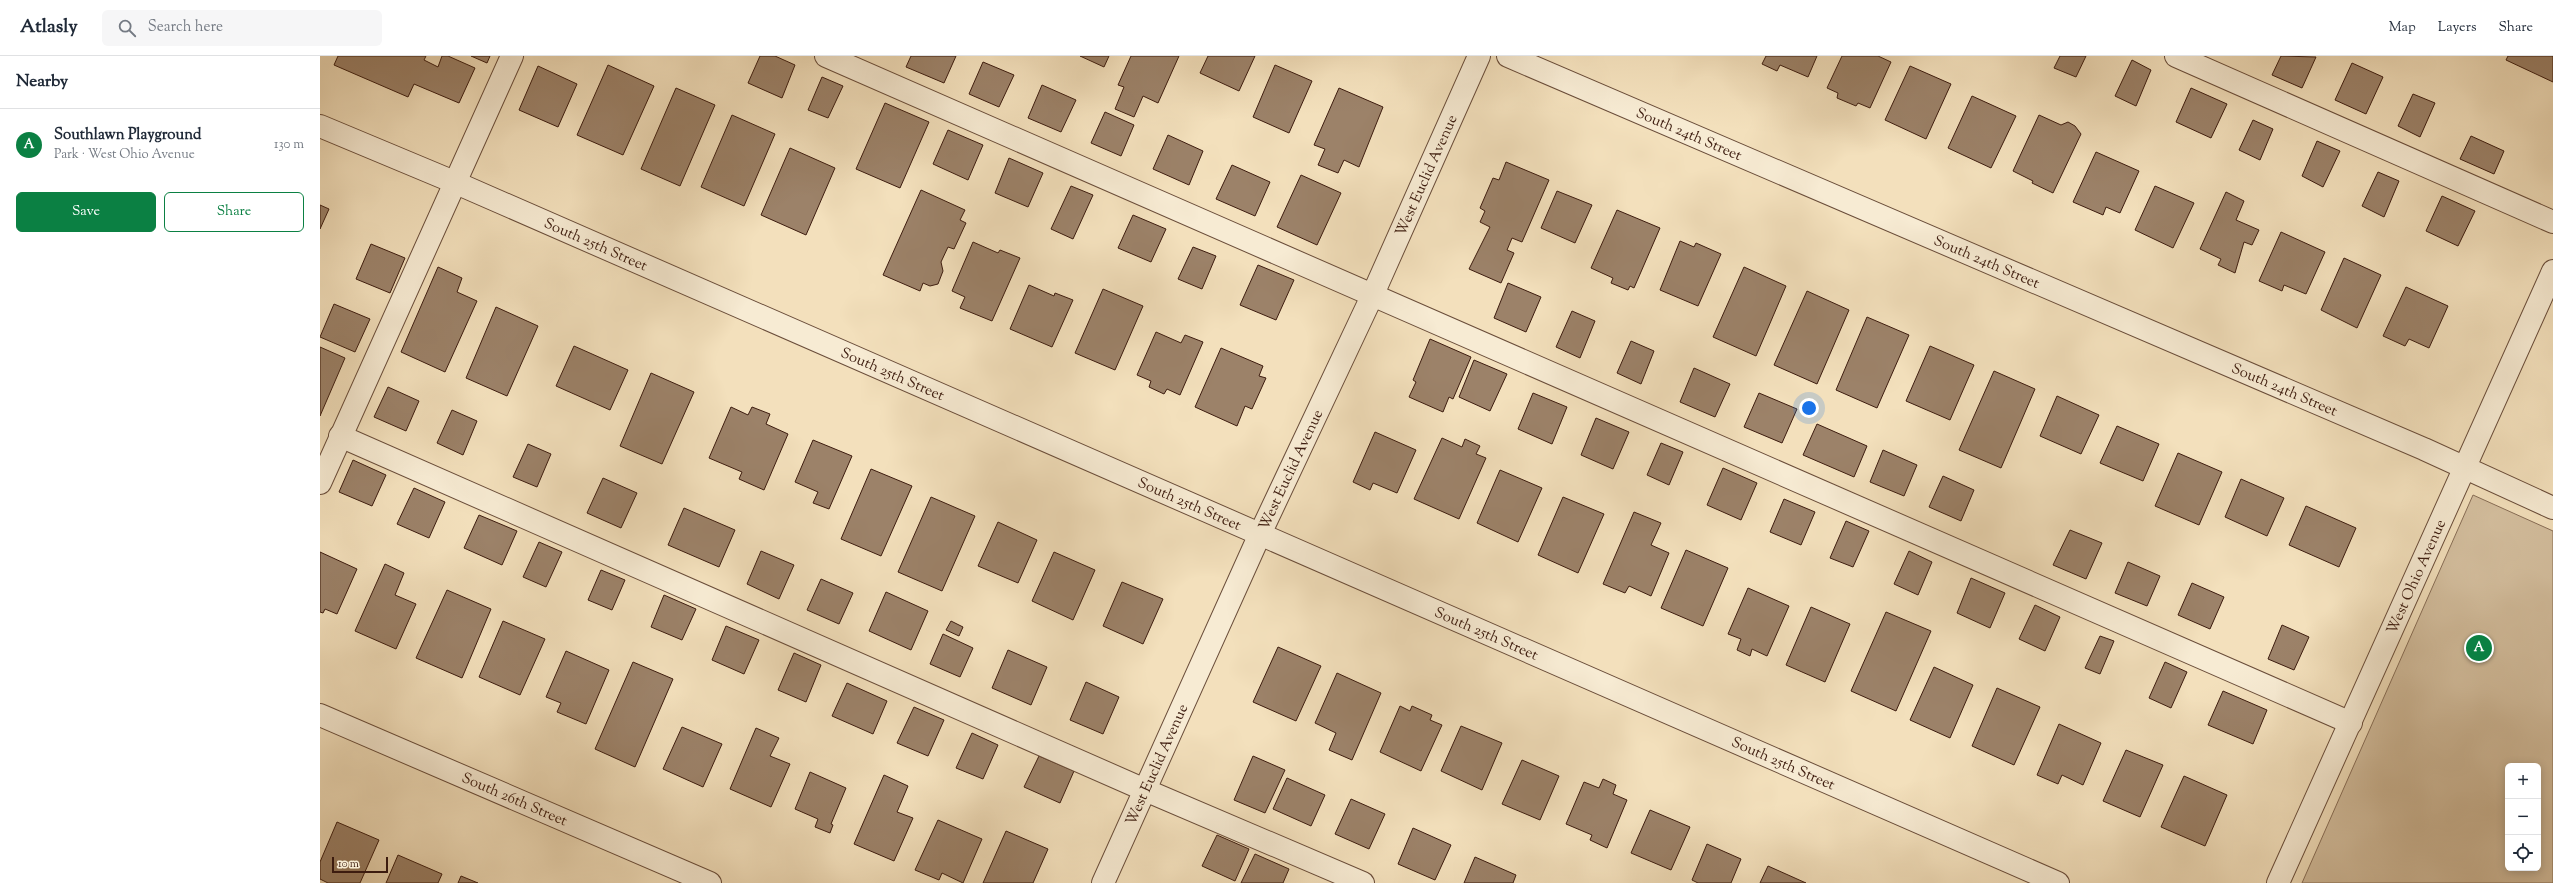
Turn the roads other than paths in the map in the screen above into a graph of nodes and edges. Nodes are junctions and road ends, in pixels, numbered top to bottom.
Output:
1 (512, 56) edge
2 (826, 56) edge
3 (1479, 56) edge
4 (1508, 56) edge
5 (2176, 56) edge
6 (320, 126) edge
7 (454, 182) junction
8 (2553, 222) edge
9 (2553, 270) edge
10 (1373, 294) junction
11 (340, 436) junction
12 (2465, 467) junction
13 (320, 483) edge
14 (2553, 508) edge
15 (1260, 534) junction
16 (320, 714) edge
17 (2351, 723) junction
18 (1145, 790) junction
19 (710, 883) edge
20 (1103, 883) edge
21 (1363, 883) edge
22 (2058, 883) edge
23 (2278, 883) edge

1 - 7 street
2 - 10 street
3 - 10 street, West Euclid Avenue
4 - 12 street, South 24th Street
5 - 8 street
6 - 7 street, South 25th Street
7 - 11 street
7 - 15 street, South 25th Street
9 - 12 street, West Ohio Avenue
10 - 15 street, West Euclid Avenue
10 - 17 street
11 - 13 street
11 - 18 street
12 - 14 street, South 24th Street
12 - 17 street, West Ohio Avenue
15 - 18 street, West Euclid Avenue
15 - 22 street, South 25th Street
16 - 19 street, South 26th Street
17 - 23 street, West Ohio Avenue
18 - 20 street, West Euclid Avenue
18 - 21 street

